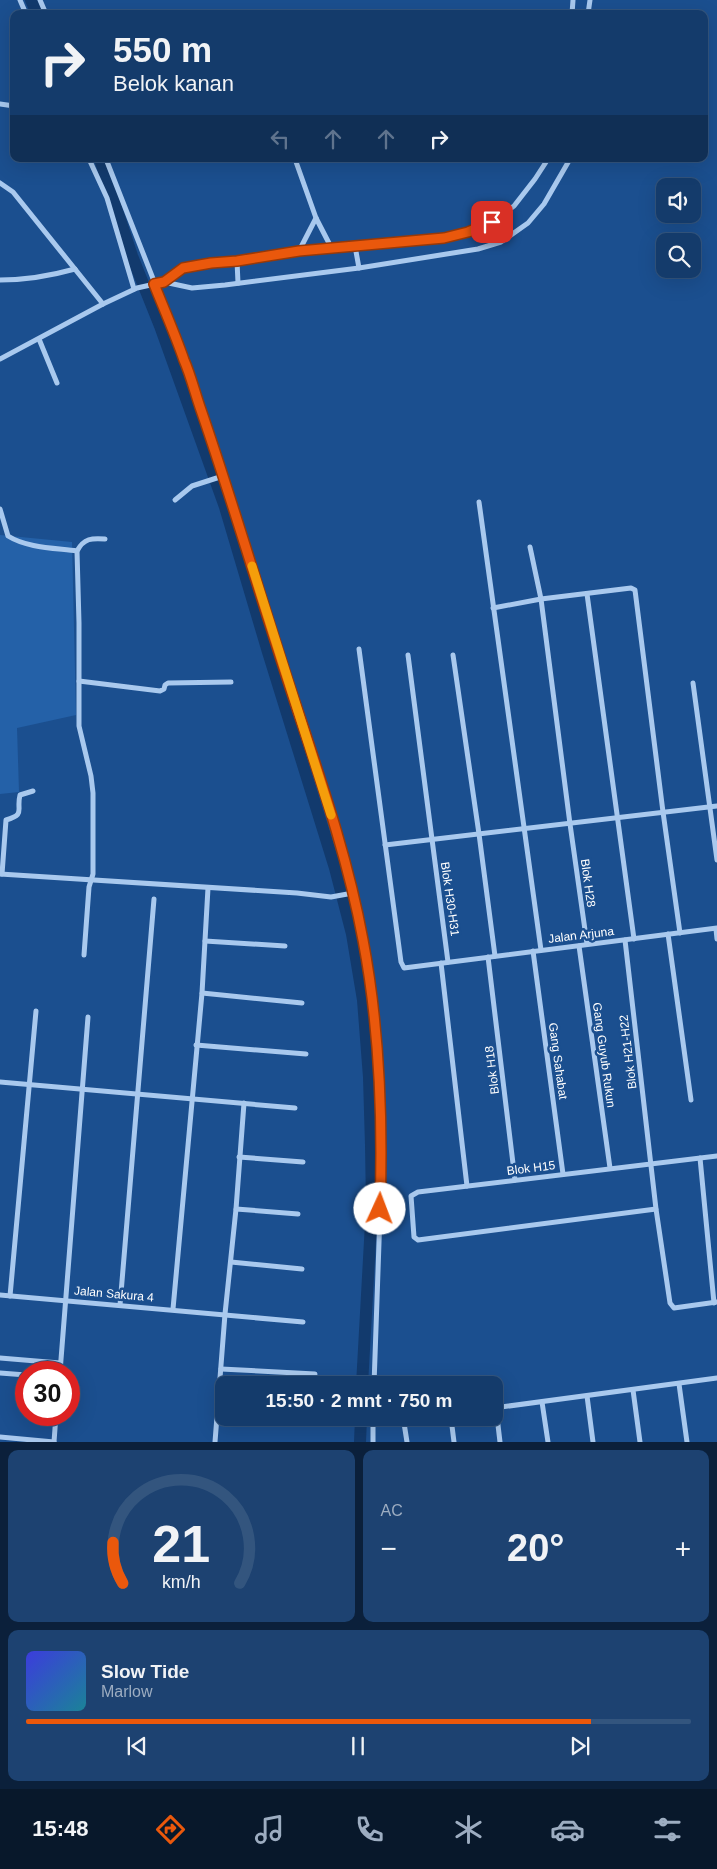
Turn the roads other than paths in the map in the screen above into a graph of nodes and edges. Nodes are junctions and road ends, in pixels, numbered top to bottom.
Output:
1 (91, 162) edge
2 (107, 162) edge
3 (296, 162) edge
4 (546, 162) edge
5 (568, 162) edge
6 (0, 183) edge
7 (316, 218) junction
8 (355, 246) junction
9 (332, 249) junction
10 (299, 251) junction
11 (237, 261) junction
12 (359, 268) junction
13 (74, 269) junction
14 (0, 280) edge
15 (164, 282) junction
16 (238, 283) junction
17 (151, 284) junction
18 (136, 288) junction
19 (103, 304) junction
20 (39, 340) junction
21 (0, 359) edge
22 (56, 383) dead end
23 (221, 477) junction
24 (176, 500) dead end
25 (479, 502) dead end
26 (0, 509) edge
27 (105, 539) dead end
28 (530, 547) dead end
29 (78, 551) junction
30 (587, 594) junction
31 (541, 599) junction
32 (493, 608) junction
33 (358, 649) dead end
34 (408, 655) dead end
35 (453, 655) dead end
36 (79, 681) junction
37 (231, 682) dead end
38 (693, 683) dead end
39 (33, 792) dead end
40 (717, 806) edge
41 (710, 807) junction
42 (663, 812) junction
43 (618, 817) junction
44 (570, 824) junction
45 (525, 829) junction
46 (479, 834) junction
47 (431, 840) junction
48 (385, 845) junction
49 (717, 860) edge
50 (1, 874) edge
51 (91, 881) junction
52 (208, 888) junction
53 (353, 893) junction
54 (154, 898) dead end
55 (716, 928) edge
56 (680, 933) junction
57 (668, 934) junction
58 (634, 939) junction
59 (717, 939) edge
60 (625, 940) junction
61 (205, 941) junction
62 (587, 944) junction
63 (285, 946) dead end
64 (579, 946) junction
65 (542, 950) junction
66 (533, 951) junction
67 (84, 954) dead end
68 (495, 956) junction
69 (488, 957) junction
70 (448, 962) junction
71 (441, 963) junction
72 (202, 993) junction
73 (302, 1003) dead end
74 (36, 1011) dead end
75 (88, 1017) dead end
76 (196, 1045) junction
77 (306, 1054) dead end
78 (0, 1082) edge
79 (28, 1084) junction
80 (82, 1089) junction
81 (138, 1094) junction
82 (191, 1098) junction
83 (691, 1100) dead end
84 (244, 1104) junction
85 (295, 1108) dead end
86 (717, 1156) edge
87 (239, 1157) junction
88 (700, 1158) junction
89 (303, 1162) dead end
90 (651, 1162) junction
91 (610, 1168) junction
92 (563, 1174) junction
93 (515, 1180) junction
94 (467, 1186) junction
95 (236, 1209) junction
96 (656, 1209) junction
97 (298, 1214) dead end
98 (231, 1262) junction
99 (302, 1269) dead end
100 (0, 1295) edge
101 (10, 1296) junction
102 (65, 1300) junction
103 (716, 1302) edge
104 (120, 1305) junction
105 (173, 1309) junction
106 (226, 1314) junction
107 (303, 1322) dead end
108 (0, 1358) edge
109 (45, 1361) edge
110 (60, 1361) edge
111 (221, 1369) junction
112 (0, 1373) edge
113 (15, 1374) edge
114 (315, 1374) dead end
115 (220, 1376) edge
116 (374, 1376) edge
117 (717, 1378) edge
118 (679, 1384) junction
119 (633, 1390) junction
120 (587, 1396) junction
121 (542, 1402) junction
122 (503, 1407) edge
123 (55, 1426) edge
124 (216, 1426) edge
125 (374, 1426) edge
126 (404, 1426) edge
127 (452, 1426) edge
128 (498, 1426) edge
129 (0, 1437) edge
130 (54, 1442) edge
131 (215, 1442) edge
132 (373, 1442) edge
133 (407, 1442) edge
134 (454, 1442) edge
135 (500, 1442) edge
136 (548, 1442) edge
137 (593, 1442) edge
138 (640, 1442) edge
139 (687, 1442) edge

1 - 18 street
2 - 17 street
3 - 7 street
4 - 8 street
5 - 12 street
6 - 13 street
7 - 9 street
7 - 10 street
8 - 9 street
8 - 12 street
9 - 10 street
10 - 11 street
11 - 15 street
11 - 16 street
12 - 16 street
13 - 14 street
13 - 19 street
15 - 16 street
15 - 17 street
17 - 18 street
17 - 23 street
18 - 19 street
19 - 20 street
20 - 21 street
20 - 22 street
23 - 24 street
23 - 53 street
25 - 32 street
26 - 29 street
27 - 29 street
28 - 31 street, Blok H28
29 - 36 street
30 - 31 street
30 - 42 street
30 - 43 street
31 - 32 street
31 - 44 street, Blok H28
32 - 45 street
33 - 48 street
34 - 47 street, Blok H30-H31
35 - 46 street
36 - 37 street
36 - 51 street
38 - 41 street
39 - 50 street
40 - 41 street
41 - 42 street
41 - 49 street
42 - 43 street
42 - 56 street
43 - 44 street
43 - 58 street
44 - 45 street
44 - 62 street, Blok H28
45 - 46 street
45 - 65 street
46 - 47 street
46 - 68 street
47 - 48 street
47 - 70 street, Blok H30-H31
48 - 71 street, Jalan Arjuna
50 - 51 street
51 - 52 street
51 - 67 street
52 - 53 street
52 - 61 street
53 - 116 street
54 - 81 street
55 - 56 street, Jalan Arjuna
55 - 59 street
56 - 57 street, Jalan Arjuna
57 - 58 street, Jalan Arjuna
57 - 83 street
58 - 60 street, Jalan Arjuna
60 - 62 street, Jalan Arjuna
60 - 90 street, Blok H21-H22
61 - 63 street
61 - 72 street
62 - 64 street, Jalan Arjuna
64 - 65 street, Jalan Arjuna
64 - 91 street, Gang Guyub Rukun
65 - 66 street, Jalan Arjuna
66 - 68 street, Jalan Arjuna
66 - 92 street, Gang Sahabat
68 - 69 street, Jalan Arjuna
69 - 70 street, Jalan Arjuna
69 - 93 street, Blok H18
70 - 71 street, Jalan Arjuna
71 - 94 street
72 - 73 street
72 - 76 street
74 - 79 street
75 - 80 street
76 - 77 street
76 - 82 street
78 - 79 street
79 - 80 street
79 - 101 street
80 - 81 street
80 - 102 street
81 - 82 street
81 - 104 street
82 - 84 street
82 - 105 street
84 - 85 street
84 - 87 street
86 - 88 street, Blok H15
87 - 89 street
87 - 95 street
88 - 90 street, Blok H15
88 - 103 street
90 - 91 street, Blok H15
90 - 96 street, Blok H21-H22
91 - 92 street, Blok H15
92 - 93 street, Blok H15
93 - 94 street, Blok H15
94 - 96 street, Blok H15
95 - 97 street
95 - 98 street
96 - 103 street, Blok H21-H22
98 - 99 street
98 - 106 street
100 - 101 street, Jalan Sakura 4
101 - 102 street, Jalan Sakura 4
102 - 104 street, Jalan Sakura 4
102 - 110 street
104 - 105 street, Jalan Sakura 4
105 - 106 street, Jalan Sakura 4
106 - 107 street, Jalan Sakura 4
106 - 111 street
108 - 109 street
111 - 114 street
111 - 115 street
112 - 113 street
117 - 118 street
118 - 119 street
118 - 139 street
119 - 120 street
119 - 138 street
120 - 121 street
120 - 137 street
121 - 122 street
121 - 136 street
123 - 130 street
124 - 131 street
125 - 132 street
126 - 133 street
127 - 134 street
128 - 135 street
129 - 130 street

